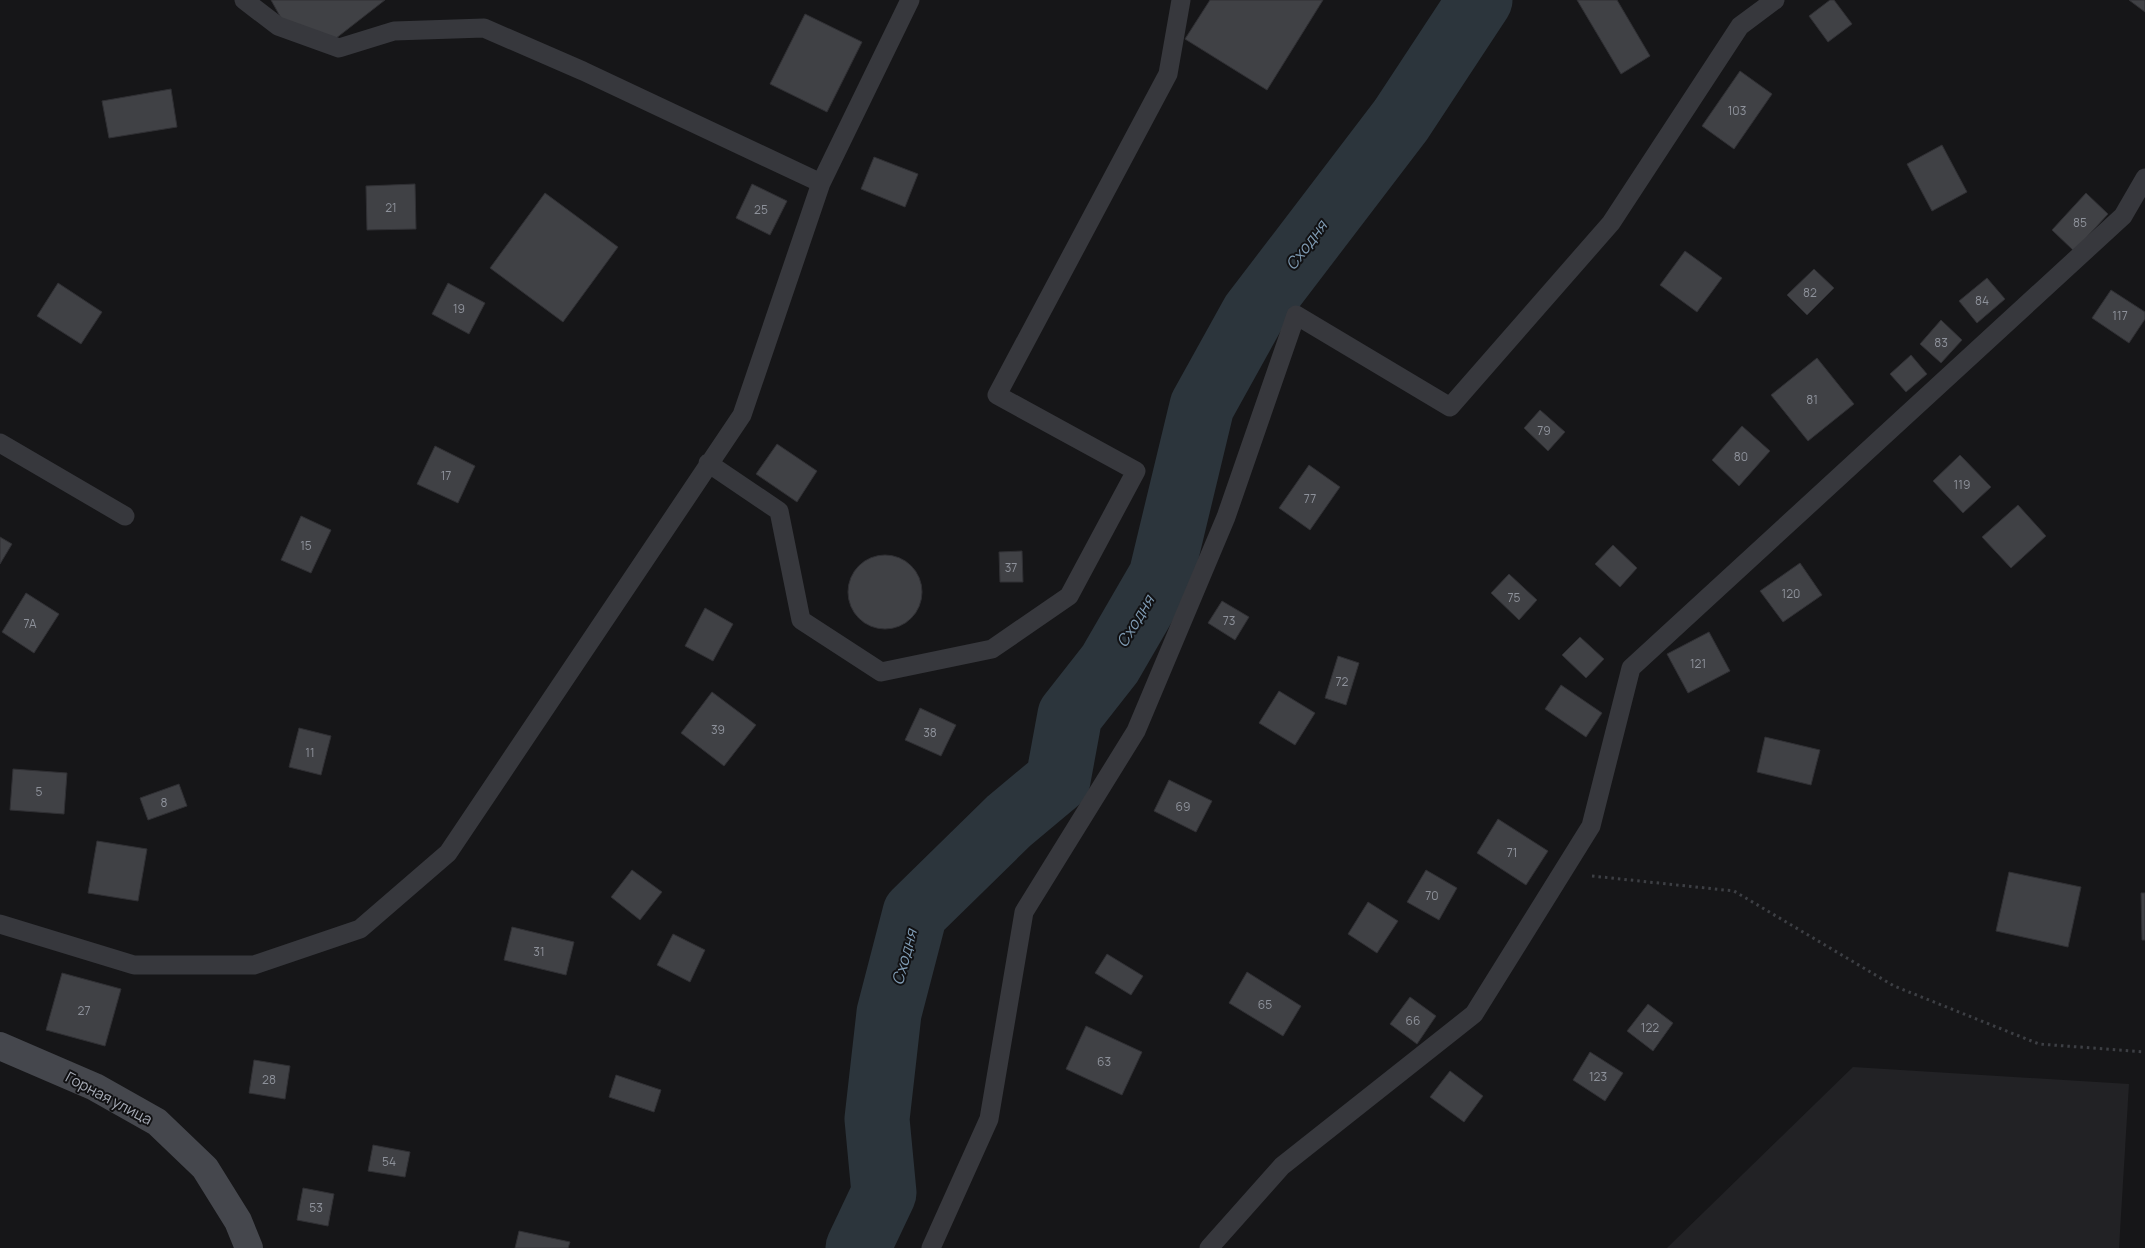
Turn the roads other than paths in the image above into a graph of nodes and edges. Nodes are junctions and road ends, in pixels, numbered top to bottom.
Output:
1 (244, 0) edge
2 (910, 0) edge
3 (1182, 0) edge
4 (1775, 0) edge
5 (2145, 178) edge
6 (821, 184) junction
7 (0, 444) edge
8 (708, 463) junction
9 (125, 516) dead end
10 (0, 924) edge
11 (0, 1046) edge
12 (248, 1248) edge
13 (931, 1248) edge
14 (1209, 1248) edge

1 - 6 lane
2 - 6 lane
3 - 8 lane
4 - 13 lane
5 - 14 lane
6 - 8 lane
7 - 9 lane
8 - 10 lane
11 - 12 street, Горная улица

